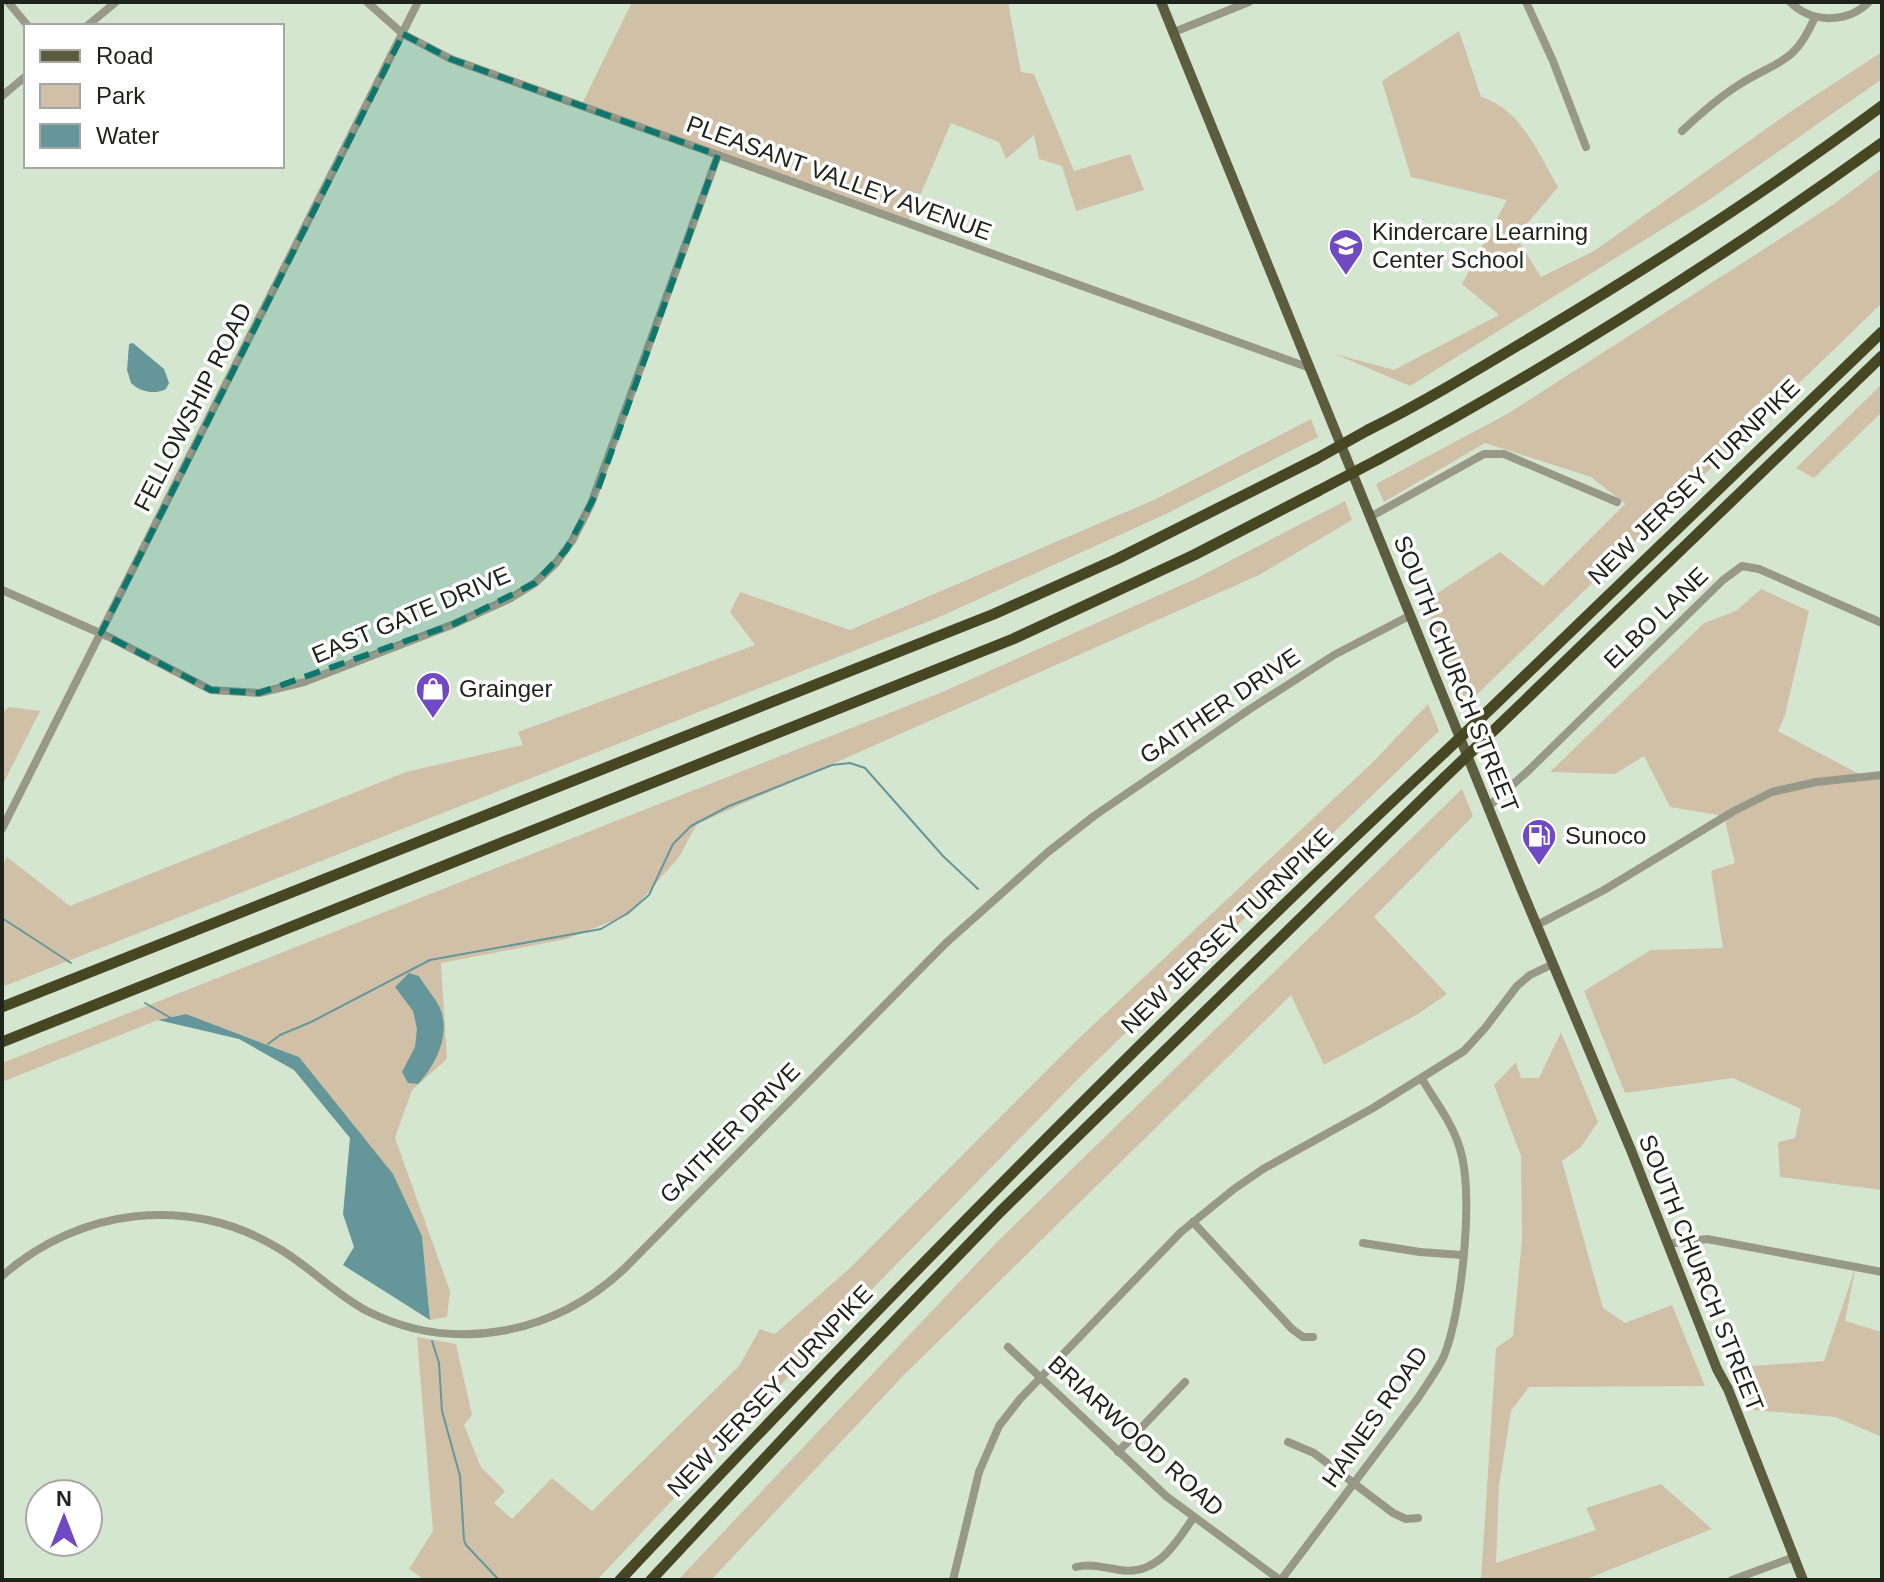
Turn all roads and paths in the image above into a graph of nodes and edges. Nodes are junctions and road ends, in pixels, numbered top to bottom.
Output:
1 (8, 2) edge
2 (116, 2) edge
3 (367, 2) edge
4 (418, 2) edge
5 (1161, 2) edge
6 (1249, 2) edge
7 (1526, 2) edge
8 (1790, 2) edge
9 (1869, 2) edge
10 (1815, 17) junction
11 (26, 24) edge
12 (89, 24) edge
13 (1174, 32) junction
14 (403, 34) junction
15 (24, 78) edge
16 (2, 96) edge
17 (1882, 106) edge
18 (1682, 131) dead end
19 (1882, 143) edge
20 (1586, 147) dead end
21 (718, 155) junction
22 (1882, 332) edge
23 (1882, 356) edge
24 (1310, 368) junction
25 (1617, 502) dead end
26 (1370, 517) junction
27 (2, 590) edge
28 (1411, 615) junction
29 (1882, 623) edge
30 (101, 633) junction
31 (1882, 775) edge
32 (1489, 806) junction
33 (2, 829) edge
34 (1537, 925) junction
35 (1553, 964) junction
36 (2, 1007) edge
37 (2, 1042) edge
38 (1422, 1079) junction
39 (1193, 1222) junction
40 (1363, 1243) dead end
41 (1667, 1244) junction
42 (1462, 1255) junction
43 (1882, 1272) edge
44 (2, 1276) edge
45 (1313, 1337) dead end
46 (1008, 1347) dead end
47 (1041, 1377) junction
48 (1185, 1382) dead end
49 (1288, 1442) dead end
50 (1118, 1452) junction
51 (1354, 1483) junction
52 (1193, 1518) junction
53 (1418, 1518) dead end
54 (1794, 1557) junction
55 (1076, 1567) dead end
56 (620, 1580) edge
57 (651, 1580) edge
58 (953, 1580) edge
59 (1280, 1580) edge
60 (1732, 1580) edge
61 (1803, 1580) edge

1 - 11 street
2 - 12 street
3 - 14 street, PLEASANT VALLEY AVENUE
4 - 14 street, FELLOWSHIP ROAD
5 - 13 main road, SOUTH CHURCH STREET
6 - 13 street
7 - 20 street
8 - 10 street
9 - 10 street
10 - 18 street
13 - 24 main road, SOUTH CHURCH STREET
14 - 21 street, PLEASANT VALLEY AVENUE
14 - 30 street, FELLOWSHIP ROAD
15 - 16 street
17 - 36 highway, bridge
19 - 37 highway, bridge
21 - 24 street, PLEASANT VALLEY AVENUE
21 - 30 street, EAST GATE DRIVE
22 - 56 highway, NEW JERSEY TURNPIKE, bridge
23 - 57 highway, NEW JERSEY TURNPIKE, bridge
24 - 26 main road, SOUTH CHURCH STREET
25 - 26 street
26 - 28 main road, SOUTH CHURCH STREET
27 - 30 street, EAST GATE DRIVE
28 - 32 main road, SOUTH CHURCH STREET
28 - 44 street, GAITHER DRIVE
29 - 32 street, ELBO LANE
30 - 33 street, FELLOWSHIP ROAD
31 - 34 street
32 - 34 main road, SOUTH CHURCH STREET
34 - 35 main road, SOUTH CHURCH STREET
35 - 38 street
35 - 41 main road, SOUTH CHURCH STREET
38 - 39 street
38 - 42 street, HAINES ROAD
39 - 45 street
39 - 47 street
40 - 42 street
41 - 43 street
41 - 54 main road, SOUTH CHURCH STREET
42 - 51 street, HAINES ROAD
46 - 47 street, BRIARWOOD ROAD
47 - 50 street, BRIARWOOD ROAD
47 - 58 street
48 - 50 street
49 - 51 street
50 - 52 street, BRIARWOOD ROAD
51 - 53 street
51 - 59 street, HAINES ROAD
52 - 55 street
52 - 59 street, BRIARWOOD ROAD
54 - 60 street
54 - 61 main road, SOUTH CHURCH STREET

